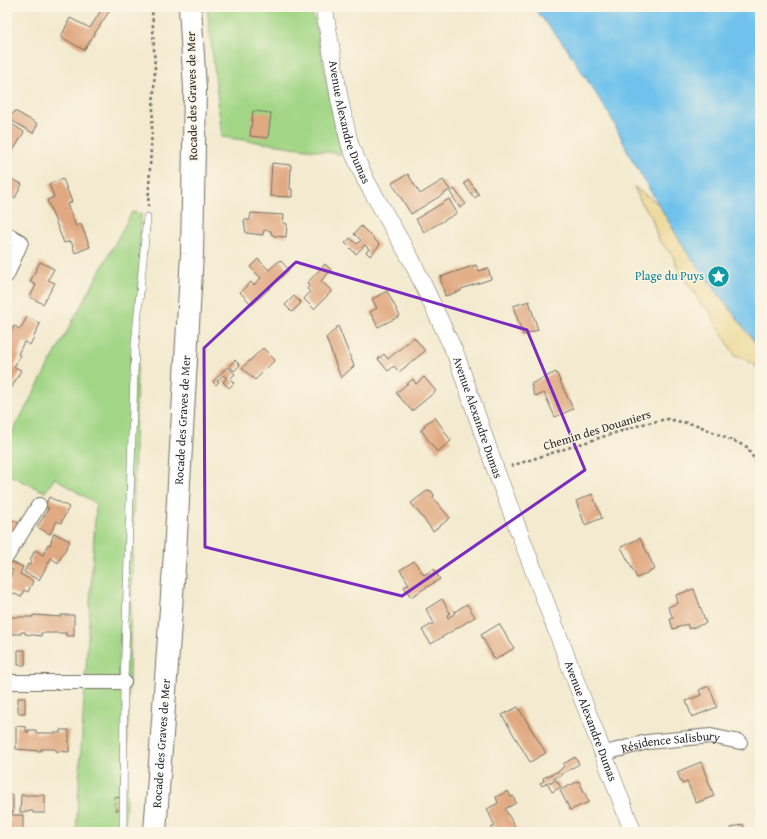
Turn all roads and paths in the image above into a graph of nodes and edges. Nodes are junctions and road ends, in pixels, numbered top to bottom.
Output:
1 (152, 7) edge
2 (190, 7) edge
3 (324, 7) edge
4 (147, 217) joint
5 (7, 234) edge
6 (7, 275) edge
7 (760, 469) edge
8 (496, 471) junction
9 (39, 505) dead end
10 (7, 556) edge
11 (7, 682) edge
12 (124, 682) junction
13 (740, 742) dead end
14 (602, 754) junction
15 (123, 832) edge
16 (155, 832) edge
17 (633, 832) edge

1 - 4 path
2 - 16 main road, Rocade des Graves de Mer
3 - 8 street, Avenue Alexandre Dumas
4 - 12 lane
5 - 6 street
7 - 8 path, Chemin des Douaniers
8 - 14 street, Avenue Alexandre Dumas
9 - 10 street
11 - 12 street
12 - 15 lane
13 - 14 street, Résidence Salisbury
14 - 17 street, Avenue Alexandre Dumas

